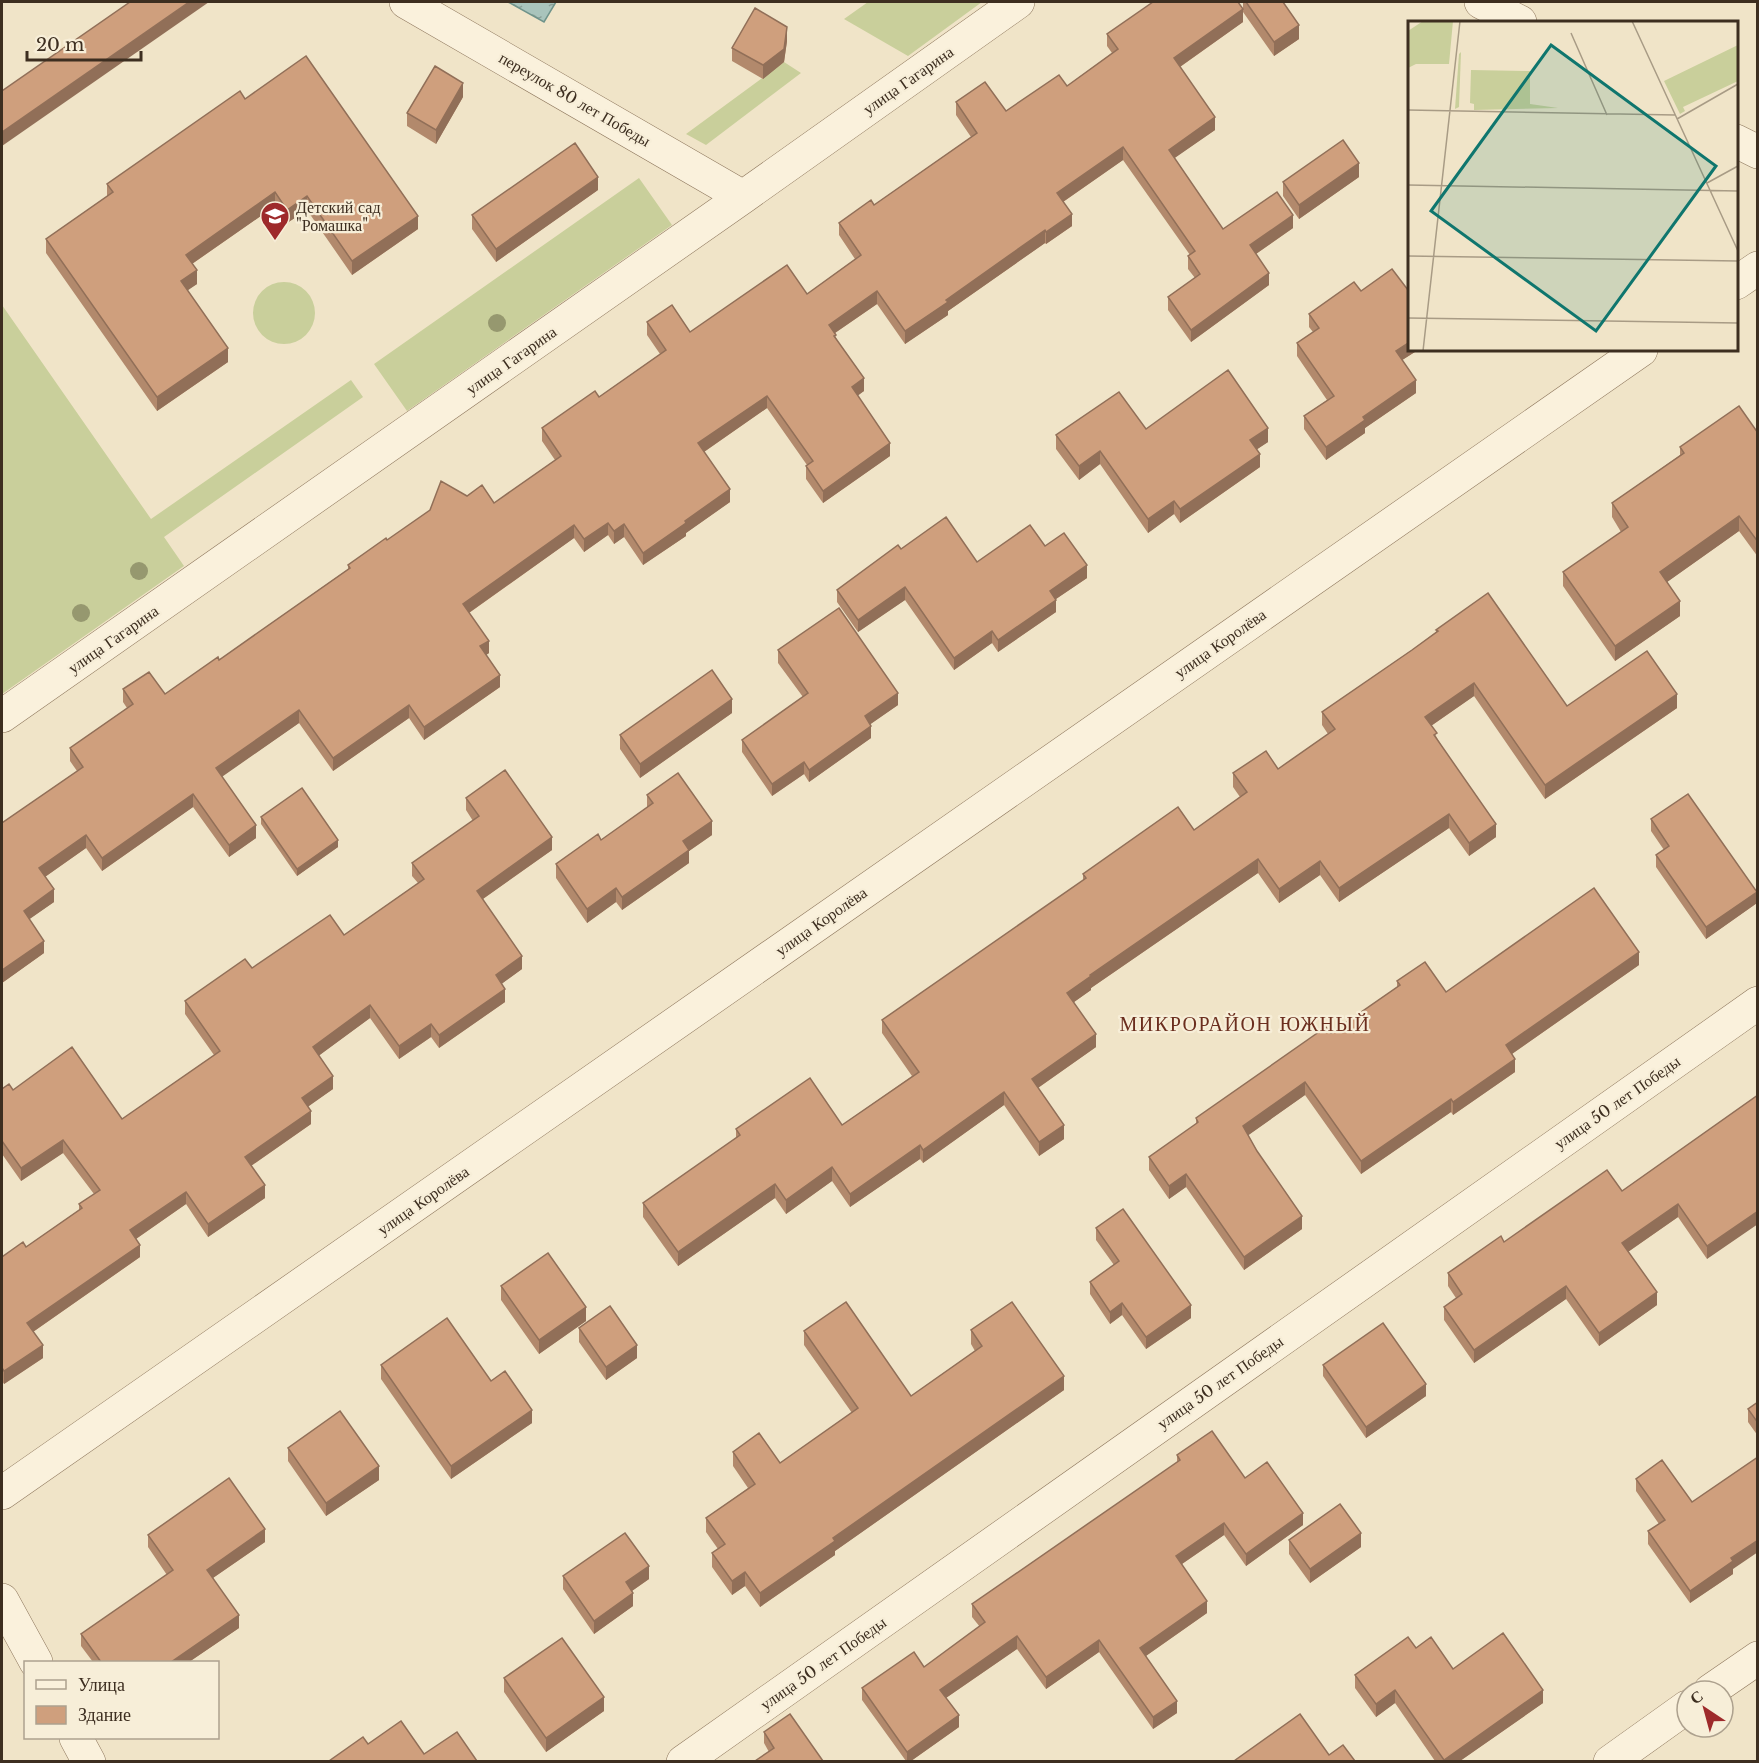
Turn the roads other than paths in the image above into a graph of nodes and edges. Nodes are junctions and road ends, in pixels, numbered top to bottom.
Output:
1 (406, 2) edge
2 (1018, 2) edge
3 (1481, 2) edge
4 (1518, 21) edge
5 (1738, 142) edge
6 (1758, 152) edge
7 (743, 197) junction
8 (1758, 268) edge
9 (1738, 282) edge
10 (1640, 351) edge
11 (2, 716) edge
12 (1758, 1004) edge
13 (2, 1493) edge
14 (2, 1600) edge
15 (1758, 1658) edge
16 (35, 1661) edge
17 (1727, 1679) edge
18 (1675, 1715) edge
19 (77, 1739) edge
20 (89, 1761) edge
21 (683, 1761) edge
22 (1610, 1761) edge

1 - 7 street, переулок 80 лет Победы
2 - 7 street, улица Гагарина
3 - 4 street
5 - 6 street
7 - 11 street, улица Гагарина
8 - 9 street
10 - 13 street, улица Королёва
12 - 21 street, улица 50 лет Победы
14 - 16 street
15 - 17 street
18 - 22 street
19 - 20 street

